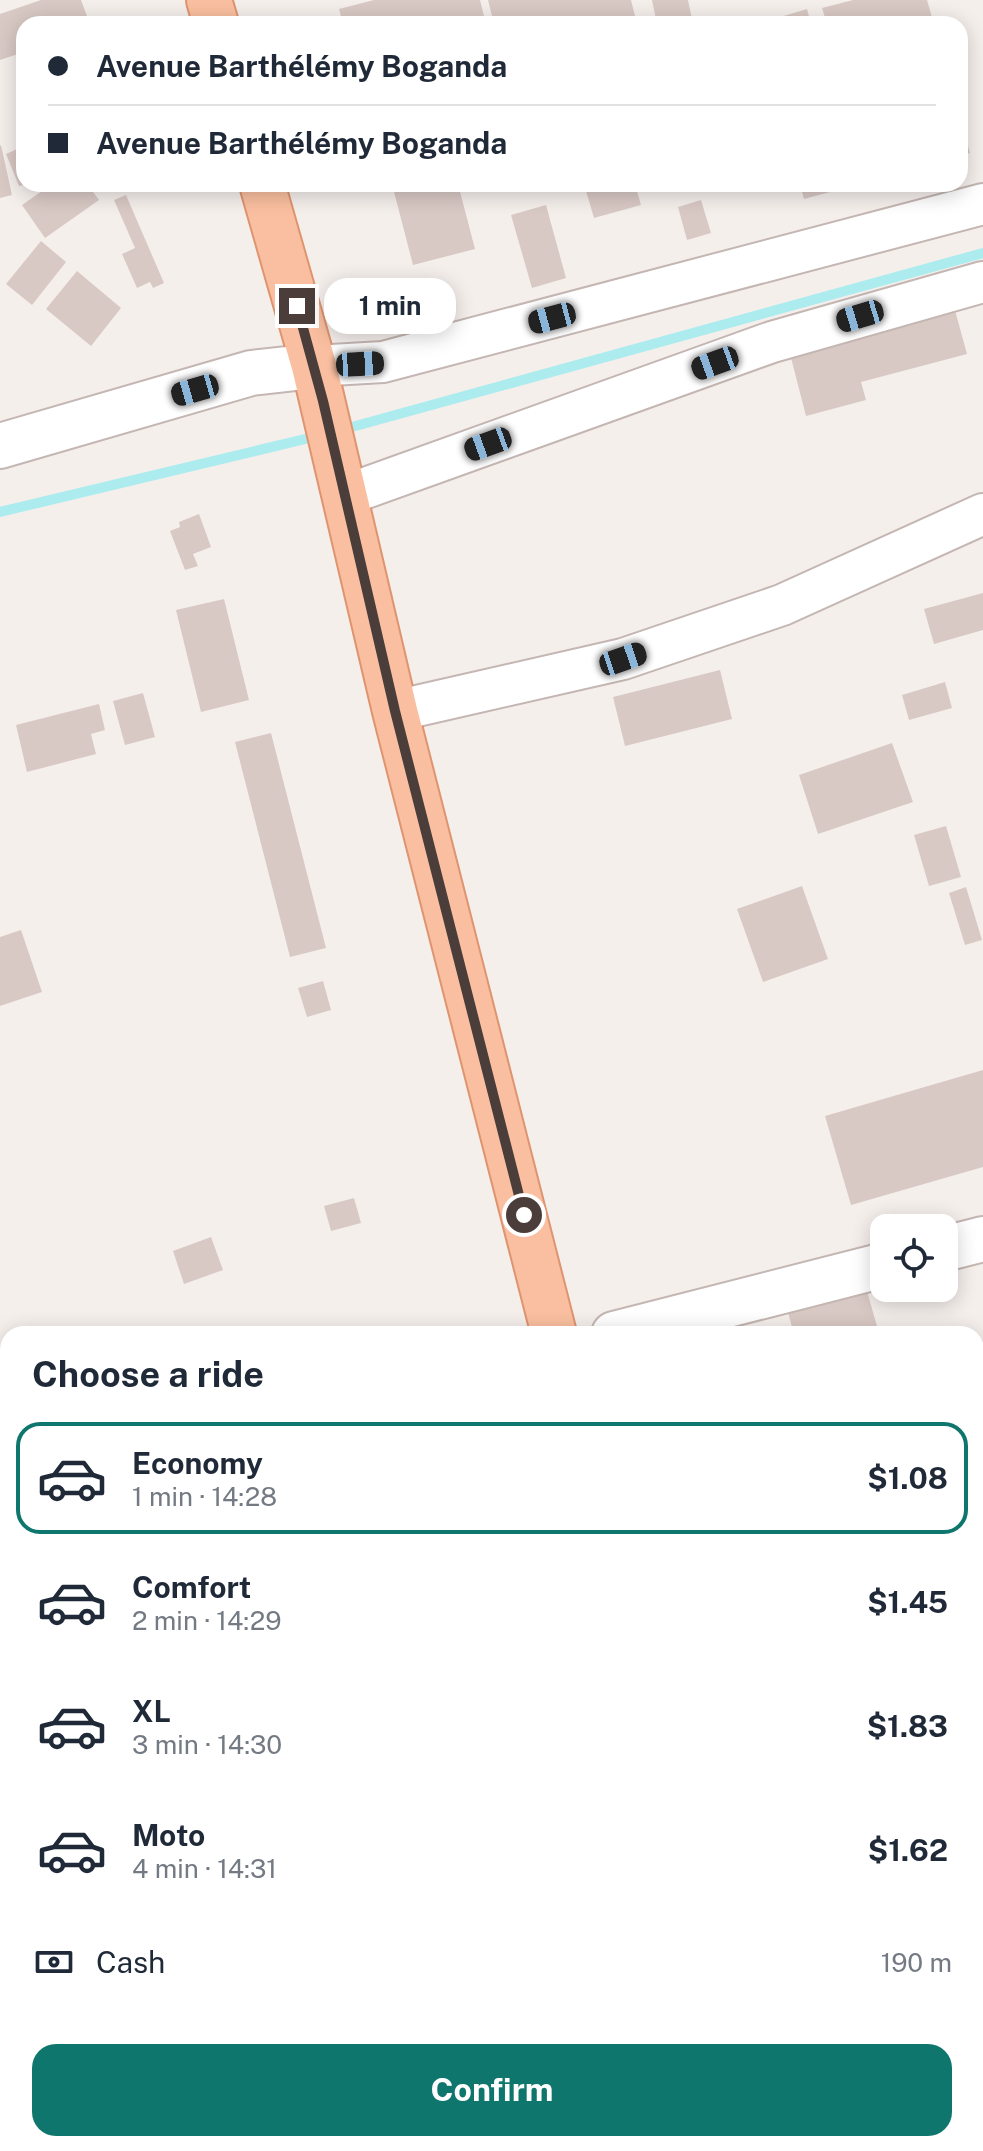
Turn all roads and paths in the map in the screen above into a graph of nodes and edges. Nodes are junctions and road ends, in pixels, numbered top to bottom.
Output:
1 (264, 192) edge
2 (983, 204) edge
3 (983, 282) edge
4 (319, 384) junction
5 (0, 446) edge
6 (342, 481) junction
7 (983, 514) edge
8 (395, 711) junction
9 (983, 1239) edge
10 (958, 1245) edge
11 (870, 1269) edge
12 (552, 1326) edge
13 (645, 1326) edge

1 - 4 main road
2 - 4 street
3 - 6 street
4 - 5 street
4 - 6 main road
6 - 8 main road
7 - 8 street
8 - 12 main road
9 - 10 street
11 - 13 street

